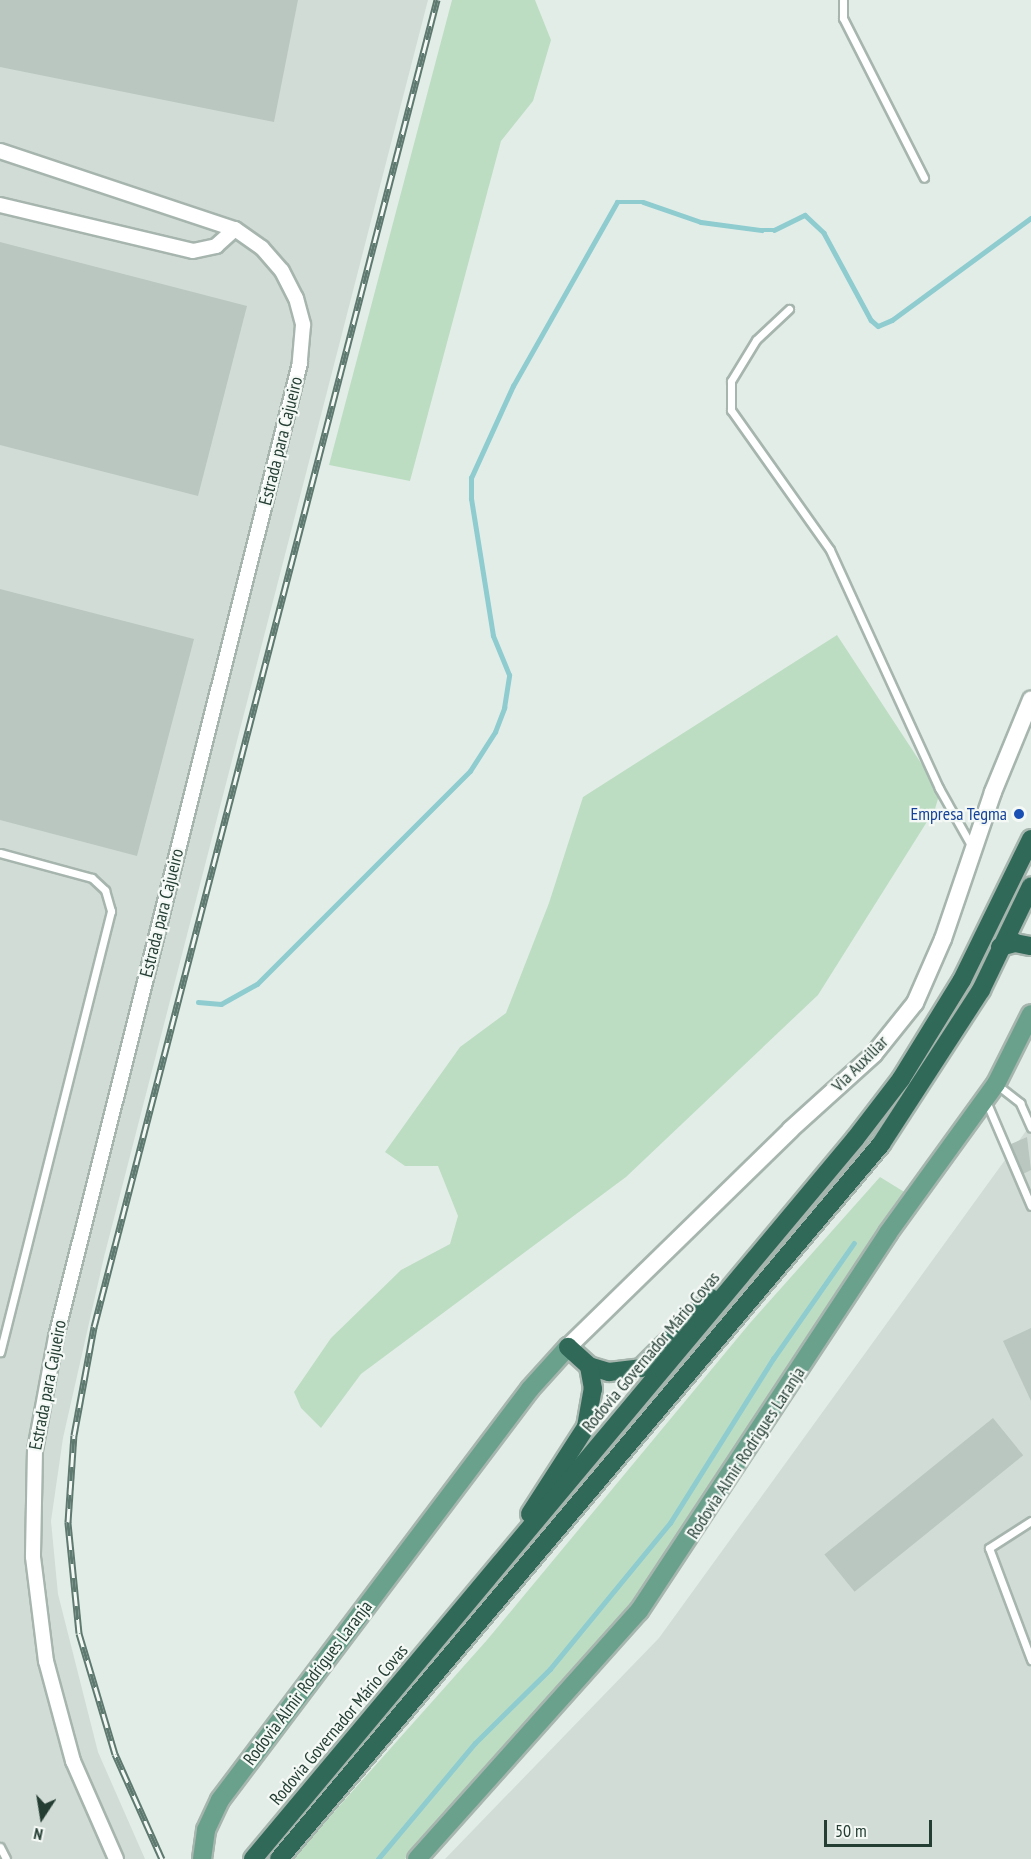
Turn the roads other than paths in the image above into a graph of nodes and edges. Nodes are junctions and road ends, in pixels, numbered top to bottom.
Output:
1 (843, 0) edge
2 (0, 151) edge
3 (924, 178) dead end
4 (0, 205) edge
5 (235, 229) junction
6 (789, 309) dead end
7 (1031, 699) edge
8 (1031, 839) edge
9 (974, 849) junction
10 (0, 853) edge
11 (1031, 886) edge
12 (1031, 946) edge
13 (1000, 947) junction
14 (1031, 1014) edge
15 (996, 1084) junction
16 (984, 1098) junction
17 (1031, 1128) edge
18 (1031, 1206) edge
19 (749, 1266) junction
20 (568, 1347) junction
21 (0, 1352) edge
22 (589, 1366) junction
23 (1031, 1521) edge
24 (489, 1579) junction
25 (1030, 1655) edge
26 (0, 1846) edge
27 (6, 1859) edge
28 (116, 1859) edge
29 (202, 1859) edge
30 (253, 1859) edge
31 (279, 1859) edge
32 (417, 1859) edge

1 - 3 lane
2 - 5 street, Estrada para Cajueiro
4 - 5 street
5 - 28 street, Estrada para Cajueiro
6 - 9 lane
7 - 9 street, Via Auxiliar
8 - 19 highway, Rodovia Governador Mário Covas
9 - 20 street, Via Auxiliar
10 - 21 lane
11 - 13 highway
12 - 13 highway
13 - 31 highway
14 - 15 main road, Rodovia Almir Rodrigues Laranja
15 - 16 main road, Rodovia Almir Rodrigues Laranja
15 - 17 lane
16 - 18 lane
16 - 32 main road, Rodovia Almir Rodrigues Laranja
19 - 22 highway
19 - 24 highway, Rodovia Governador Mário Covas
20 - 22 highway
20 - 29 main road, Rodovia Almir Rodrigues Laranja
22 - 24 highway
23 - 25 lane
24 - 30 highway, Rodovia Governador Mário Covas
26 - 27 lane

